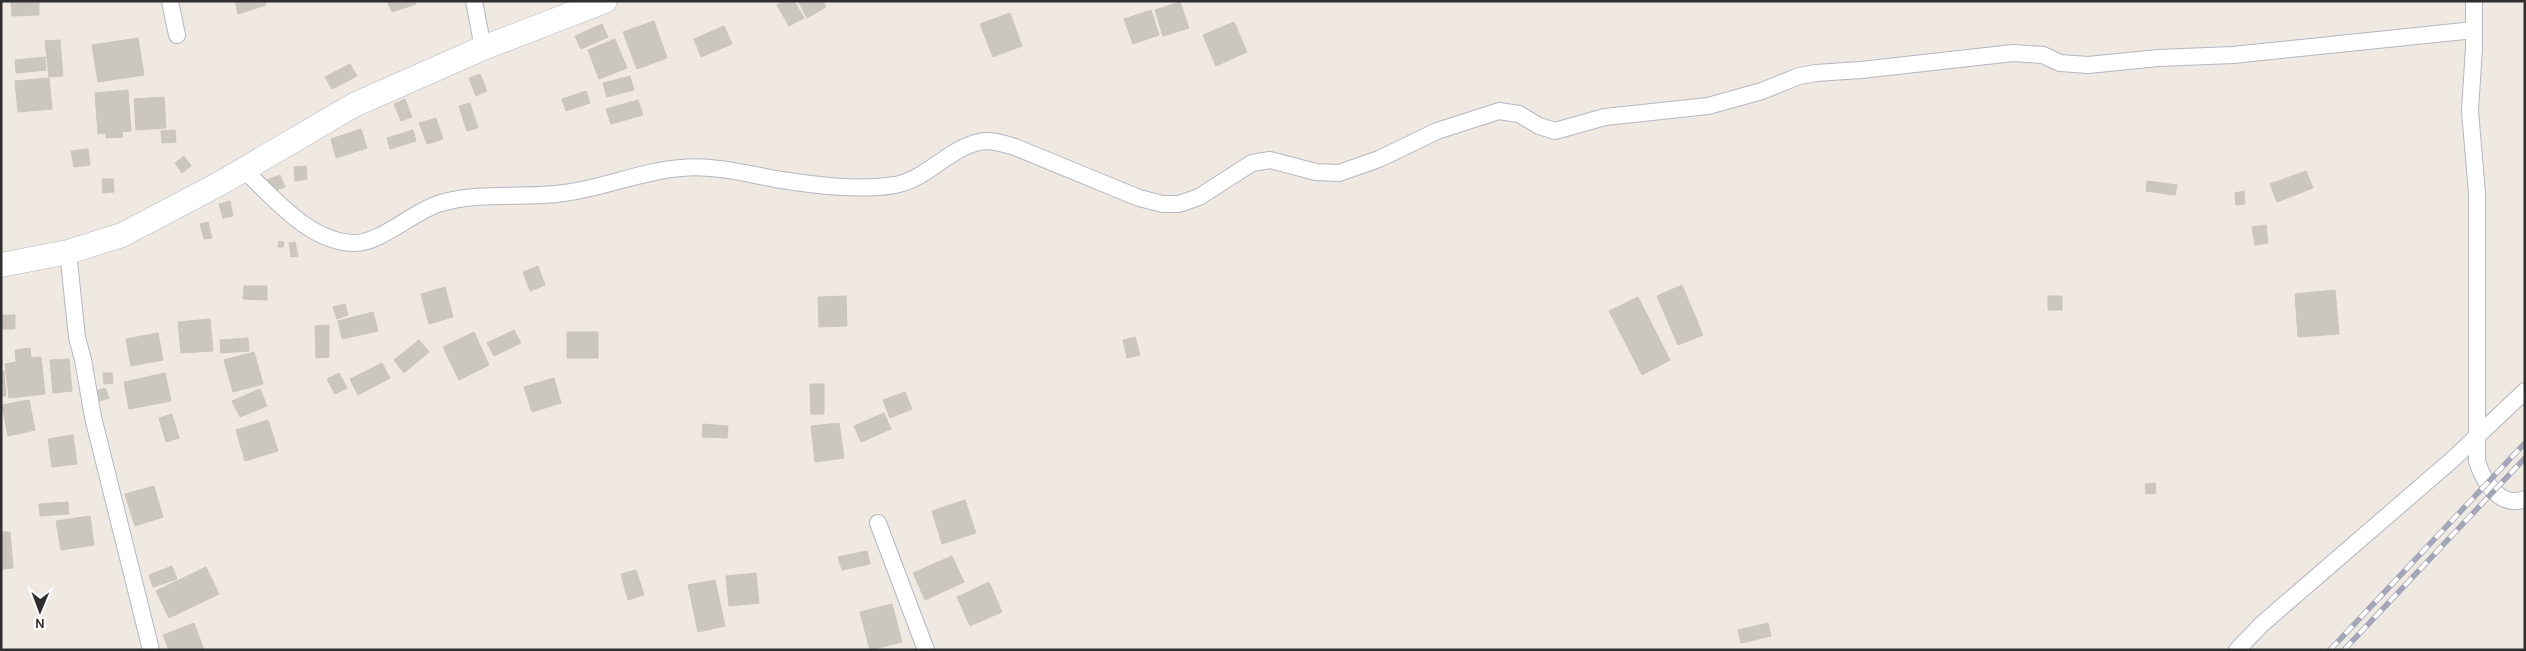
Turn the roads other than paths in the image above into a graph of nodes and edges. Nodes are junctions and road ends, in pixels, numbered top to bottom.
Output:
1 (170, 1) edge
2 (474, 1) edge
3 (605, 1) edge
4 (2474, 1) edge
5 (2474, 30) junction
6 (177, 34) dead end
7 (483, 48) junction
8 (244, 170) junction
9 (68, 252) junction
10 (1, 265) edge
11 (2525, 391) edge
12 (2476, 437) junction
13 (2525, 498) edge
14 (878, 523) dead end
15 (151, 650) edge
16 (926, 650) edge
17 (2237, 650) edge

1 - 6 street
2 - 7 street
3 - 7 street
4 - 5 street
5 - 8 street
5 - 12 street
7 - 8 street
8 - 9 street
9 - 10 street
9 - 15 street
11 - 12 street
12 - 13 street
12 - 17 street
14 - 16 street

